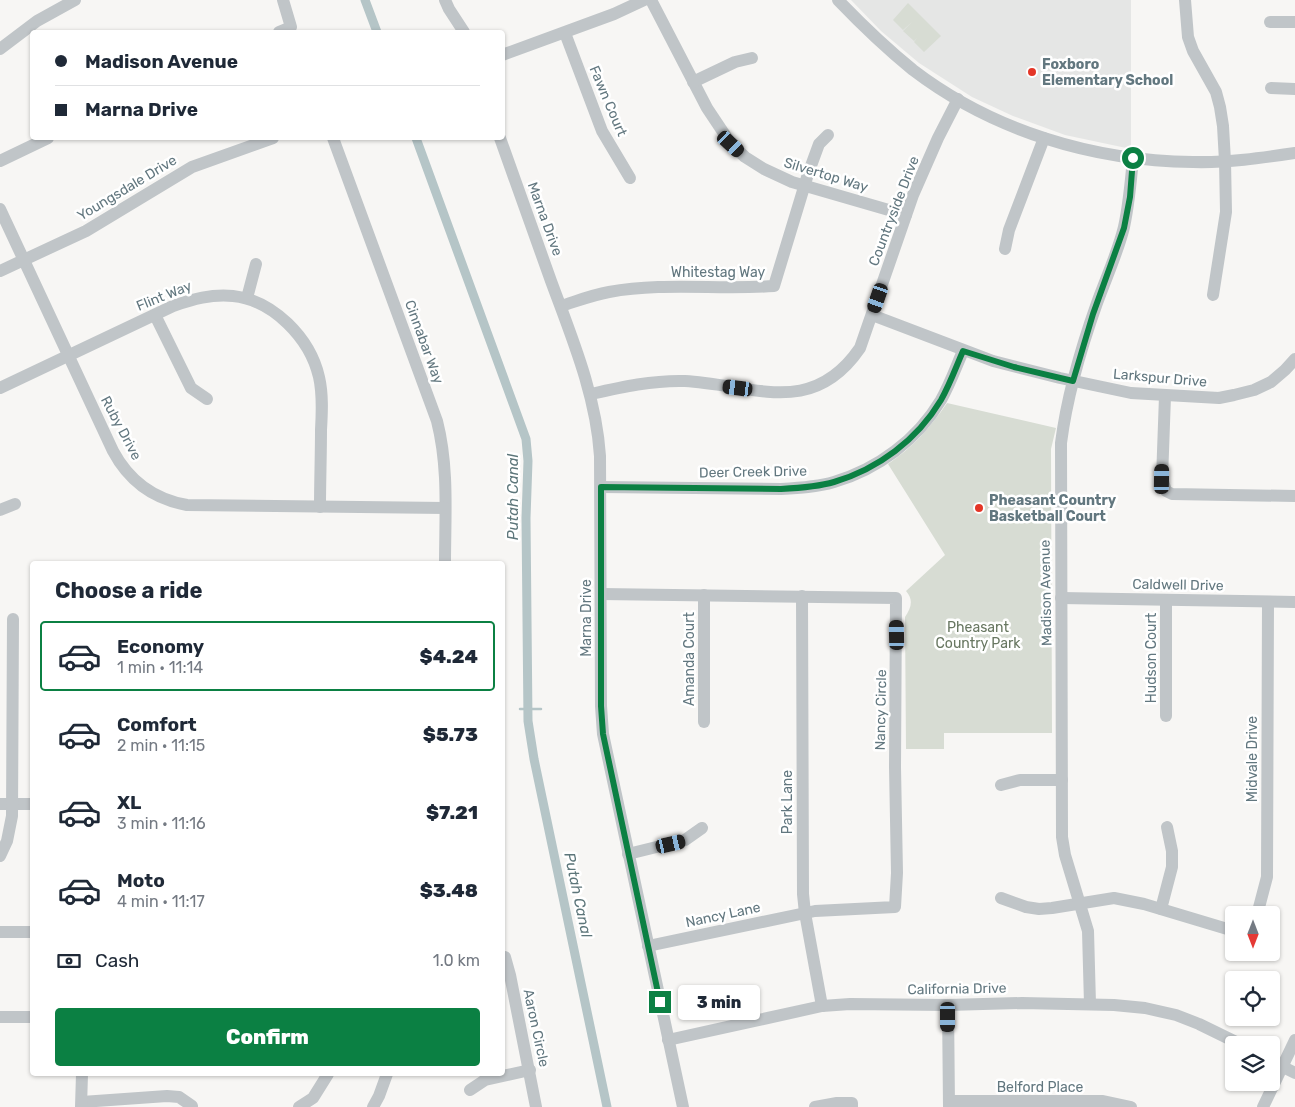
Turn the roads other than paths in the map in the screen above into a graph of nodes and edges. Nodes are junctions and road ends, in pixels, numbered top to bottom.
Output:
1 (75, 0) edge
2 (283, 0) edge
3 (445, 0) edge
4 (644, 0) edge
5 (651, 0) edge
6 (838, 0) edge
7 (1185, 0) edge
8 (1270, 22) dead end
9 (1295, 22) edge
10 (283, 30) edge
11 (463, 30) edge
12 (565, 33) junction
13 (0, 49) edge
14 (505, 54) edge
15 (752, 58) dead end
16 (693, 82) junction
17 (1271, 88) dead end
18 (1295, 89) edge
19 (958, 99) junction
20 (828, 135) dead end
21 (1044, 138) junction
22 (44, 140) edge
23 (268, 140) edge
24 (334, 140) edge
25 (501, 140) edge
26 (1295, 153) edge
27 (1133, 158) junction
28 (0, 161) edge
29 (1225, 161) junction
30 (630, 178) dead end
31 (804, 186) junction
32 (0, 209) edge
33 (906, 215) junction
34 (1005, 249) dead end
35 (24, 260) junction
36 (256, 264) dead end
37 (0, 271) edge
38 (1213, 295) dead end
39 (247, 298) junction
40 (561, 306) junction
41 (155, 315) junction
42 (872, 315) junction
43 (963, 351) junction
44 (68, 356) junction
45 (1295, 358) edge
46 (1073, 381) junction
47 (0, 388) edge
48 (591, 394) junction
49 (1165, 396) junction
50 (207, 398) dead end
51 (601, 487) junction
52 (1295, 496) edge
53 (15, 504) dead end
54 (320, 506) junction
55 (446, 508) junction
56 (0, 510) edge
57 (445, 561) edge
58 (601, 594) junction
59 (704, 595) junction
60 (802, 596) junction
61 (1061, 598) junction
62 (1166, 600) junction
63 (1268, 602) junction
64 (1295, 602) edge
65 (13, 619) dead end
66 (1166, 716) dead end
67 (704, 722) dead end
68 (1062, 780) junction
69 (1001, 785) dead end
70 (6, 804) edge
71 (30, 804) edge
72 (1167, 827) dead end
73 (702, 828) dead end
74 (628, 854) junction
75 (0, 856) edge
76 (1001, 898) dead end
77 (1080, 903) junction
78 (1259, 906) edge
79 (1161, 909) junction
80 (804, 913) junction
81 (1225, 928) edge
82 (0, 932) edge
83 (30, 932) edge
84 (648, 946) junction
85 (505, 957) edge
86 (1090, 1004) junction
87 (948, 1005) junction
88 (822, 1006) junction
89 (0, 1016) edge
90 (30, 1017) edge
91 (1225, 1036) edge
92 (668, 1040) junction
93 (1295, 1040) edge
94 (1280, 1060) edge
95 (1280, 1066) edge
96 (530, 1070) junction
97 (1295, 1074) edge
98 (82, 1076) edge
99 (327, 1076) edge
100 (386, 1076) edge
101 (503, 1076) edge
102 (505, 1076) edge
103 (470, 1090) dead end
104 (1268, 1091) edge
105 (316, 1103) edge
106 (82, 1104) edge
107 (949, 1104) edge
108 (1046, 1104) edge
109 (192, 1106) edge
110 (299, 1107) edge
111 (373, 1107) edge
112 (536, 1107) edge
113 (683, 1107) edge
114 (815, 1107) edge
115 (852, 1107) edge
116 (1130, 1107) edge
117 (1263, 1107) edge

1 - 13 street
2 - 10 street
3 - 11 street
4 - 12 street
5 - 16 street, Silvertop Way
6 - 19 street
7 - 29 street
8 - 9 street
12 - 14 street
12 - 30 street, Fawn Court
15 - 16 street
16 - 31 street, Silvertop Way
17 - 18 street
19 - 21 street
19 - 33 street, Countryside Drive
20 - 31 street
21 - 27 street
21 - 34 street
22 - 28 street
23 - 35 street, Youngsdale Drive
24 - 55 street, Cinnabar Way
25 - 40 street, Marna Drive
26 - 29 street
27 - 29 street
27 - 46 street, Madison Avenue
29 - 38 street
31 - 33 street, Silvertop Way
31 - 40 street, Whitestag Way
32 - 35 street, Ruby Drive
33 - 42 street, Countryside Drive
35 - 37 street, Youngsdale Drive
35 - 44 street, Ruby Drive
36 - 39 street
39 - 41 street, Flint Way
39 - 54 street, Flint Way
40 - 48 street, Marna Drive
41 - 44 street, Flint Way
41 - 50 street
42 - 43 street, Larkspur Drive
42 - 48 street, Countryside Drive
43 - 46 street, Larkspur Drive
43 - 51 street, Deer Creek Drive
44 - 47 street, Flint Way
44 - 54 street, Ruby Drive
45 - 49 street, Larkspur Drive
46 - 49 street, Larkspur Drive
46 - 61 street, Madison Avenue
48 - 51 street, Marna Drive
49 - 52 street
51 - 58 street, Marna Drive
53 - 56 street
54 - 55 street, Ruby Drive
55 - 57 street, Cinnabar Way
58 - 59 street, Nancy Circle
58 - 74 street, Marna Drive
59 - 60 street, Nancy Circle
59 - 67 street, Amanda Court
60 - 80 street, Park Lane
60 - 80 street, Nancy Circle
61 - 62 street, Caldwell Drive
61 - 68 street, Madison Avenue
62 - 63 street, Caldwell Drive
62 - 66 street, Hudson Court
63 - 64 street, Caldwell Drive
63 - 78 street, Midvale Drive
65 - 70 street
68 - 69 street
68 - 77 street, Madison Avenue
70 - 71 street
70 - 75 street
72 - 79 street
73 - 74 street
74 - 84 street, Marna Drive
76 - 77 street
77 - 79 street
77 - 86 street, Madison Avenue
79 - 81 street
80 - 84 street, Nancy Lane
80 - 88 street, Park Lane
82 - 83 street
84 - 92 street, Marna Drive
85 - 96 street, Aaron Circle
86 - 87 street, California Drive
86 - 91 street, California Drive
87 - 88 street, California Drive
87 - 107 street
88 - 92 street, California Drive
89 - 90 street
92 - 113 street, Marna Drive
93 - 94 street
95 - 97 street
96 - 102 street
96 - 112 street, Aaron Circle
98 - 106 street
99 - 105 street
100 - 111 street
101 - 103 street
104 - 117 street
105 - 110 street
106 - 109 street
107 - 108 street, Belford Place
108 - 116 street, Belford Place
114 - 115 street

